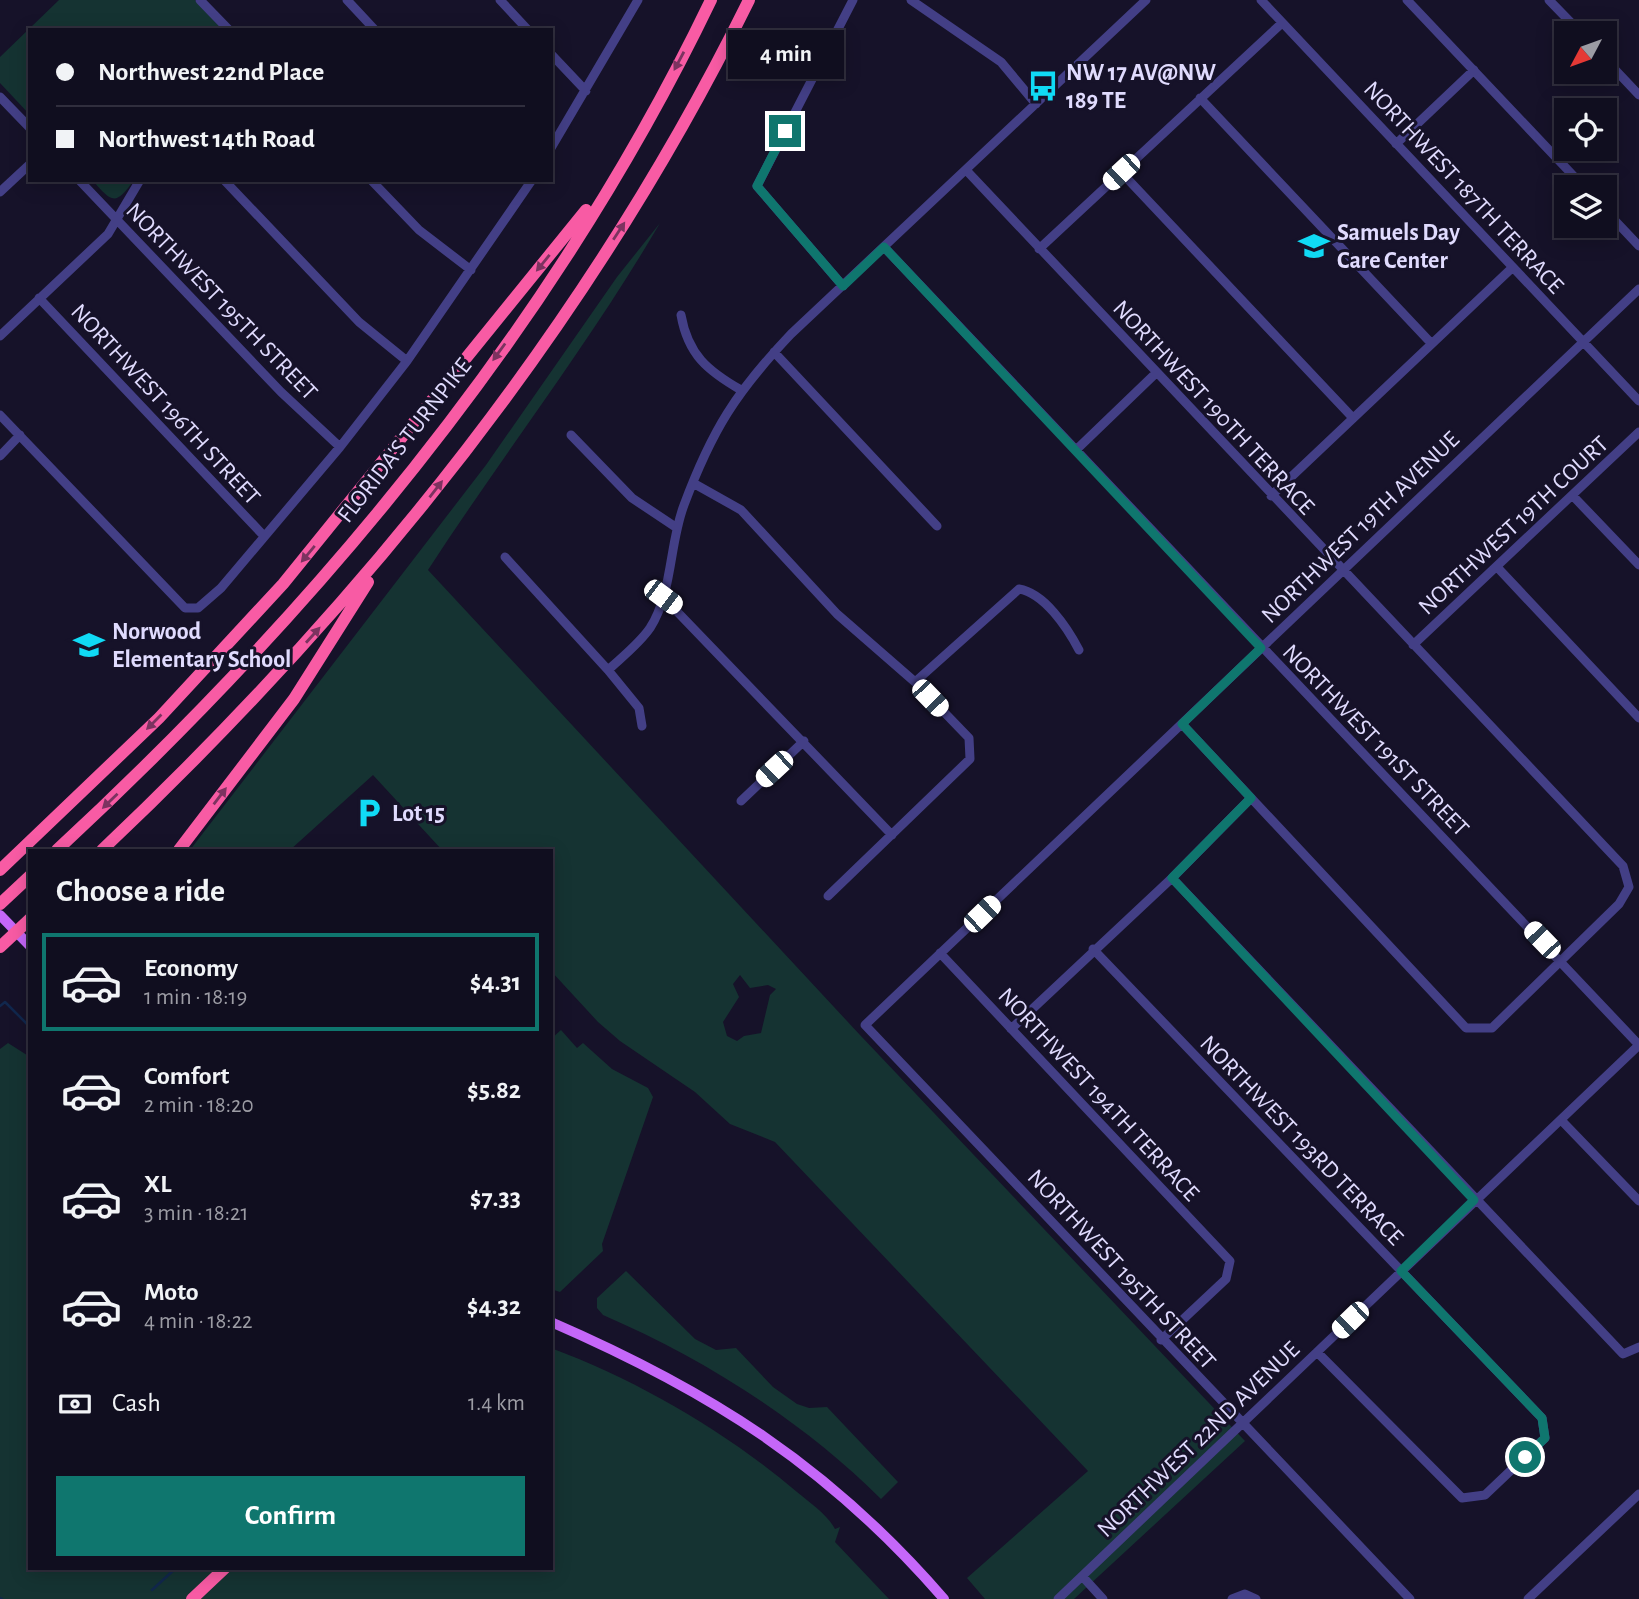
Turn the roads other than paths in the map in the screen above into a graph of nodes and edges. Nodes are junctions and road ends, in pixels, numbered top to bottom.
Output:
1 (200, 0) edge
2 (347, 0) edge
3 (500, 0) edge
4 (638, 0) edge
5 (711, 0) edge
6 (749, 0) edge
7 (853, 0) edge
8 (911, 0) edge
9 (1146, 0) edge
10 (1261, 0) edge
11 (1407, 0) edge
12 (1549, 0) edge
13 (1569, 21) edge
14 (1282, 23) junction
15 (227, 28) edge
16 (374, 28) edge
17 (526, 28) edge
18 (553, 56) edge
19 (1474, 70) junction
20 (1617, 72) edge
21 (586, 91) junction
22 (1639, 95) edge
23 (0, 97) edge
24 (1200, 98) junction
25 (1036, 104) junction
26 (28, 126) edge
27 (1396, 144) junction
28 (553, 145) edge
29 (28, 166) edge
30 (966, 170) junction
31 (617, 172) junction
32 (1121, 172) junction
33 (1573, 175) edge
34 (81, 182) edge
35 (140, 182) edge
36 (226, 182) edge
37 (373, 182) edge
38 (531, 182) edge
39 (0, 192) edge
40 (115, 220) junction
41 (1617, 223) edge
42 (1639, 246) edge
43 (884, 247) junction
44 (1039, 249) junction
45 (1513, 267) junction
46 (471, 270) junction
47 (843, 286) junction
48 (1639, 289) edge
49 (39, 298) junction
50 (681, 315) dead end
51 (0, 336) edge
52 (1583, 342) junction
53 (1431, 344) junction
54 (774, 352) junction
55 (407, 361) junction
56 (1155, 374) junction
57 (741, 390) junction
58 (1639, 401) edge
59 (0, 415) edge
60 (1353, 418) junction
61 (1639, 432) edge
62 (20, 435) junction
63 (571, 435) dead end
64 (340, 447) junction
65 (1076, 450) junction
66 (0, 456) edge
67 (693, 483) junction
68 (1271, 496) junction
69 (1573, 496) junction
70 (937, 526) dead end
71 (677, 528) junction
72 (264, 536) junction
73 (393, 542) junction
74 (505, 557) dead end
75 (1639, 565) edge
76 (1497, 567) junction
77 (1342, 571) junction
78 (663, 597) junction
79 (1413, 645) junction
80 (1261, 648) junction
81 (1079, 650) dead end
82 (608, 670) junction
83 (915, 682) junction
84 (1639, 718) edge
85 (1182, 724) junction
86 (642, 726) dead end
87 (804, 741) junction
88 (1251, 798) junction
89 (741, 801) dead end
90 (892, 835) junction
91 (58, 849) edge
92 (104, 849) edge
93 (180, 849) edge
94 (2, 867) edge
95 (1172, 878) junction
96 (26, 880) edge
97 (828, 896) dead end
98 (0, 904) edge
99 (0, 915) edge
100 (28, 921) edge
101 (28, 944) edge
102 (0, 947) edge
103 (1093, 949) junction
104 (940, 953) junction
105 (1561, 960) junction
106 (865, 1025) joint
107 (1011, 1029) junction
108 (1639, 1045) edge
109 (1561, 1120) junction
110 (1474, 1200) junction
111 (1639, 1201) edge
112 (1401, 1271) junction
113 (553, 1323) edge
114 (1161, 1340) junction
115 (1639, 1347) edge
116 (1317, 1352) junction
117 (1242, 1424) junction
118 (1639, 1494) edge
119 (223, 1570) edge
120 (1082, 1576) junction
121 (192, 1599) edge
122 (944, 1599) edge
123 (1058, 1599) edge
124 (1103, 1599) edge
125 (1232, 1599) edge
126 (1256, 1599) edge
127 (1410, 1599) edge
128 (1528, 1599) edge

1 - 15 street
2 - 16 street
3 - 17 street
4 - 21 street
5 -> 31 highway, FLORIDA'S TURNPIKE
73 -> 6 highway
7 - 47 street
8 - 25 street
9 - 25 street
10 - 14 street, NORTHWEST 187TH TERRACE
11 - 19 street
12 - 13 street
14 - 24 street
14 - 27 street, NORTHWEST 187TH TERRACE
18 - 21 street
19 - 27 street
19 - 33 street
20 - 22 street
21 - 28 street
23 - 26 street
24 - 32 street
24 - 53 street
25 - 30 street
27 - 45 street, NORTHWEST 187TH TERRACE
29 - 39 street
30 - 43 street
30 - 44 street, NORTHWEST 190TH TERRACE
31 -> 91 highway, FLORIDA'S TURNPIKE
31 -> 94 highway
32 - 44 street
32 - 60 street
34 - 40 street, NORTHWEST 195TH STREET
35 - 40 street
36 - 55 street
37 - 46 street
38 - 46 street
40 - 49 street
40 - 64 street, NORTHWEST 195TH STREET
41 - 42 street
43 - 47 street
43 - 65 street, NORTHWEST 191ST STREET
44 - 56 street, NORTHWEST 190TH TERRACE
45 - 52 street, NORTHWEST 187TH TERRACE
45 - 53 street
46 - 55 street
47 - 54 street
48 - 52 street, NORTHWEST 19TH AVENUE
49 - 51 street
49 - 72 street, NORTHWEST 196TH STREET
50 - 57 street
52 - 58 street, NORTHWEST 187TH TERRACE
52 - 77 street, NORTHWEST 19TH AVENUE
53 - 60 street
54 - 57 street
54 - 70 street
55 - 64 street
56 - 65 street
56 - 68 street, NORTHWEST 190TH TERRACE
57 - 67 street
59 - 62 street
60 - 68 street
61 - 69 street, NORTHWEST 19TH COURT
62 - 66 street
62 - 72 street
63 - 71 street
64 - 72 street
65 - 80 street, NORTHWEST 191ST STREET
67 - 71 street
67 - 83 street
68 - 77 street, NORTHWEST 190TH TERRACE
69 - 75 street
69 - 76 street, NORTHWEST 19TH COURT
71 - 78 street
92 -> 73 highway
93 -> 73 highway
74 - 82 street
76 - 79 street, NORTHWEST 19TH COURT
76 - 84 street
77 - 79 street, NORTHWEST 190TH TERRACE
77 - 80 street, NORTHWEST 19TH AVENUE
78 - 82 street
78 - 87 street
79 - 105 street, NORTHWEST 190TH TERRACE
80 - 85 street, NORTHWEST 19TH AVENUE
80 - 105 street, NORTHWEST 191ST STREET
81 - 83 street
82 - 86 street
83 - 90 street
85 - 88 street
85 - 104 street, NORTHWEST 19TH AVENUE
87 - 89 street
87 - 90 street
88 - 95 street
88 - 105 street
90 - 97 street
95 - 103 street
95 - 110 street
96 - 98 highway
99 - 101 main road
100 - 102 highway, bridge
103 - 107 street
103 - 112 street, NORTHWEST 193RD TERRACE
104 - 106 street, NORTHWEST 19TH AVENUE
104 - 107 street, NORTHWEST 194TH TERRACE
105 - 108 street, NORTHWEST 191ST STREET
106 - 114 street, NORTHWEST 195TH STREET
107 - 114 street, NORTHWEST 194TH TERRACE
108 - 109 street, NORTHWEST 22ND AVENUE
109 - 110 street, NORTHWEST 22ND AVENUE
109 - 111 street
110 - 112 street, NORTHWEST 22ND AVENUE
110 - 115 street
112 - 116 street, NORTHWEST 22ND AVENUE
112 - 116 street, NORTHWEST 193RD TERRACE
113 - 122 main road
114 - 117 street, NORTHWEST 195TH STREET
116 - 117 street, NORTHWEST 22ND AVENUE
117 - 120 street, NORTHWEST 22ND AVENUE
117 - 127 street, NORTHWEST 195TH STREET
118 - 128 street
119 - 121 highway
120 - 123 street, NORTHWEST 22ND AVENUE
120 - 124 street
125 - 126 street

